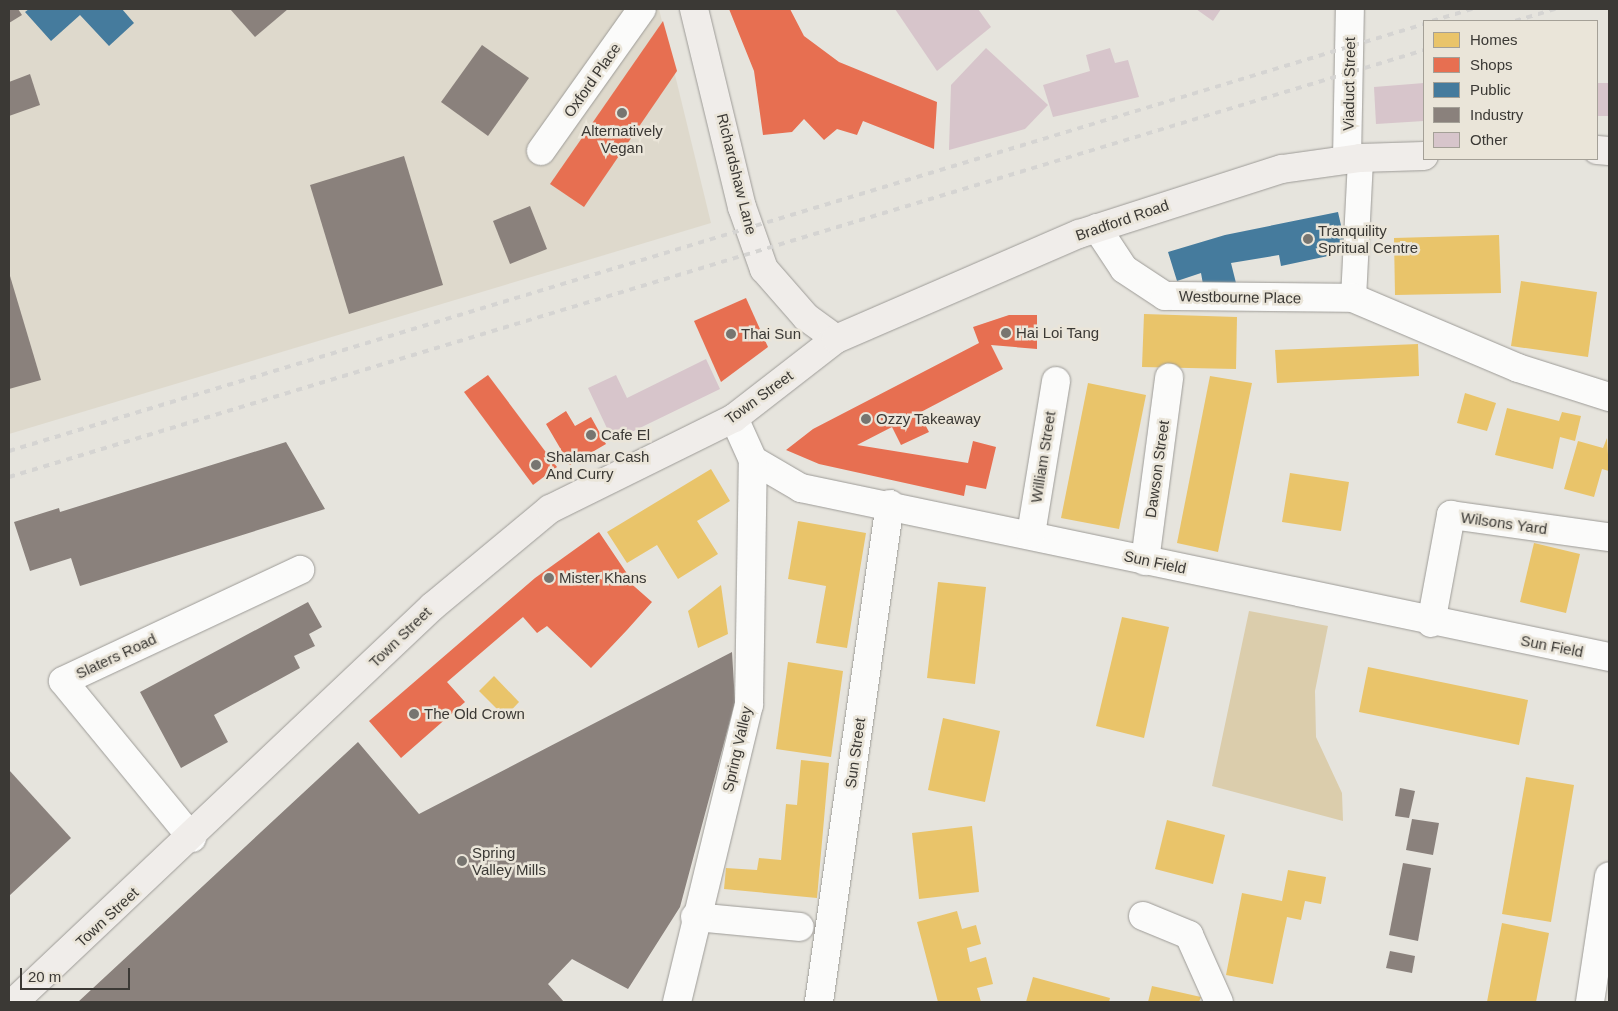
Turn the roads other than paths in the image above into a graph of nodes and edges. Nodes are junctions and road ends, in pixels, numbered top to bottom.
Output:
1 (642, 9) edge
2 (694, 9) edge
3 (1350, 9) edge
4 (542, 151) dead end
5 (1423, 156) edge
6 (1354, 159) junction
7 (1097, 228) junction
8 (1353, 298) junction
9 (836, 339) junction
10 (1169, 378) dead end
11 (1056, 381) dead end
12 (1609, 396) edge
13 (734, 418) junction
14 (753, 460) junction
15 (890, 504) junction
16 (1031, 534) junction
17 (1607, 537) dead end
18 (1145, 561) junction
19 (300, 570) dead end
20 (1432, 624) junction
21 (1609, 657) edge
22 (192, 838) junction
23 (1609, 876) edge
24 (1143, 916) dead end
25 (695, 917) junction
26 (800, 927) dead end
27 (14, 1002) edge
28 (677, 1002) edge
29 (820, 1002) edge
30 (1219, 1002) edge
31 (1590, 1002) edge

1 - 4 street, Oxford Place
2 - 9 main road, Richardshaw Lane
3 - 6 street, Viaduct Street
5 - 6 main road, Bradford Road
6 - 7 main road, Bradford Road
6 - 8 street
7 - 8 street, Westbourne Place
7 - 9 main road, Bradford Road
8 - 12 street, Westbourne Place
9 - 13 main road, Town Street
10 - 18 street, Dawson Street
11 - 16 street, William Street
13 - 14 street
13 - 22 main road, Town Street
14 - 15 street, Sun Field
14 - 25 street, Spring Valley
15 - 16 street, Sun Field
15 - 29 street, Sun Street
16 - 18 street, Sun Field
17 - 20 street, Wilsons Yard
18 - 20 street, Sun Field
19 - 22 street, Slaters Road
20 - 21 street, Sun Field
22 - 27 main road, Town Street
23 - 31 street
24 - 30 street
25 - 26 street
25 - 28 street, Spring Valley

